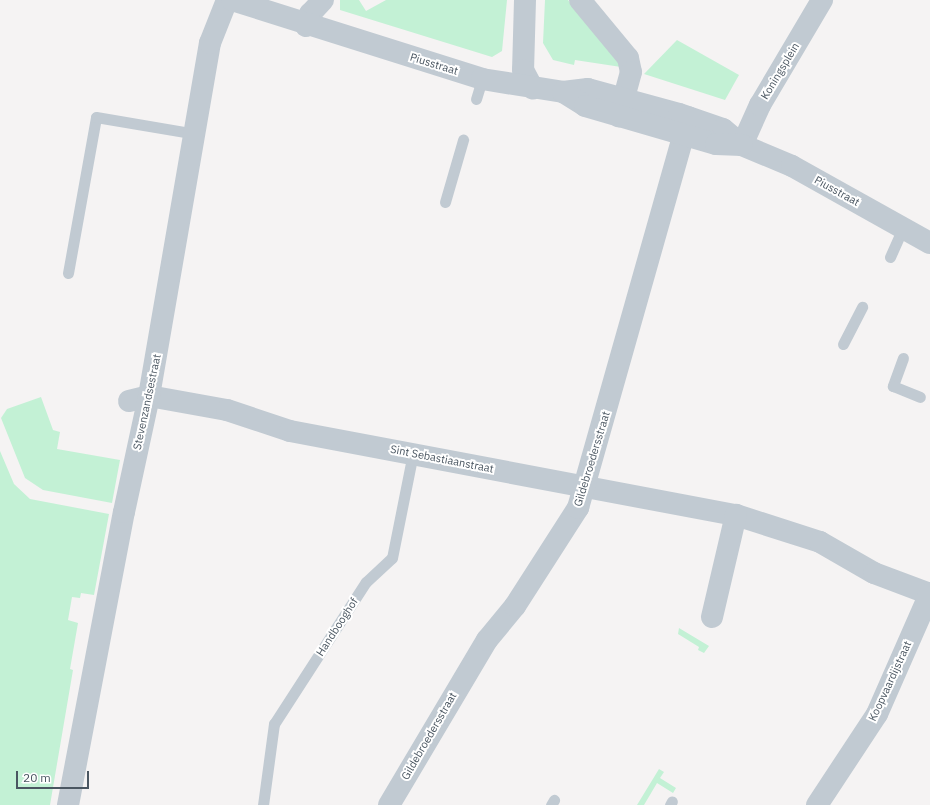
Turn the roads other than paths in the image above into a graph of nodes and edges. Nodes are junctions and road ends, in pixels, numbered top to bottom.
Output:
1 (227, 0) edge
2 (232, 0) edge
3 (525, 0) edge
4 (580, 0) edge
5 (822, 0) edge
6 (319, 1) edge
7 (306, 26) junction
8 (533, 89) junction
9 (622, 107) junction
10 (687, 126) junction
11 (196, 134) junction
12 (463, 140) dead end
13 (742, 145) junction
14 (445, 202) dead end
15 (903, 228) junction
16 (930, 243) edge
17 (890, 257) dead end
18 (68, 273) dead end
19 (862, 307) dead end
20 (843, 344) dead end
21 (903, 358) dead end
22 (920, 397) dead end
23 (139, 399) junction
24 (413, 453) junction
25 (584, 487) junction
26 (736, 515) junction
27 (929, 597) edge
28 (712, 617) dead end
29 (394, 803) edge
30 (68, 805) edge
31 (263, 805) edge
32 (817, 805) edge

1 - 11 street, Stevenzandsestraat
2 - 7 street, Piusstraat
3 - 8 street
4 - 9 street
5 - 13 street, Koningsplein
6 - 7 street
7 - 8 street, Piusstraat
8 - 9 street, Piusstraat
9 - 10 street, Piusstraat
10 - 13 street, Piusstraat
10 - 25 street, Gildebroedersstraat
11 - 18 lane
11 - 23 street, Stevenzandsestraat
12 - 14 lane
13 - 15 street, Piusstraat
15 - 16 street, Piusstraat
15 - 17 lane
19 - 20 lane
21 - 22 lane
23 - 24 street, Sint Sebastiaanstraat
23 - 30 street, Stevenzandsestraat
24 - 25 street, Sint Sebastiaanstraat
24 - 31 lane, Handbooghof
25 - 26 street, Sint Sebastiaanstraat
25 - 29 street, Gildebroedersstraat
26 - 27 street, Sint Sebastiaanstraat
26 - 28 street
27 - 32 street, Koopvaardijstraat

